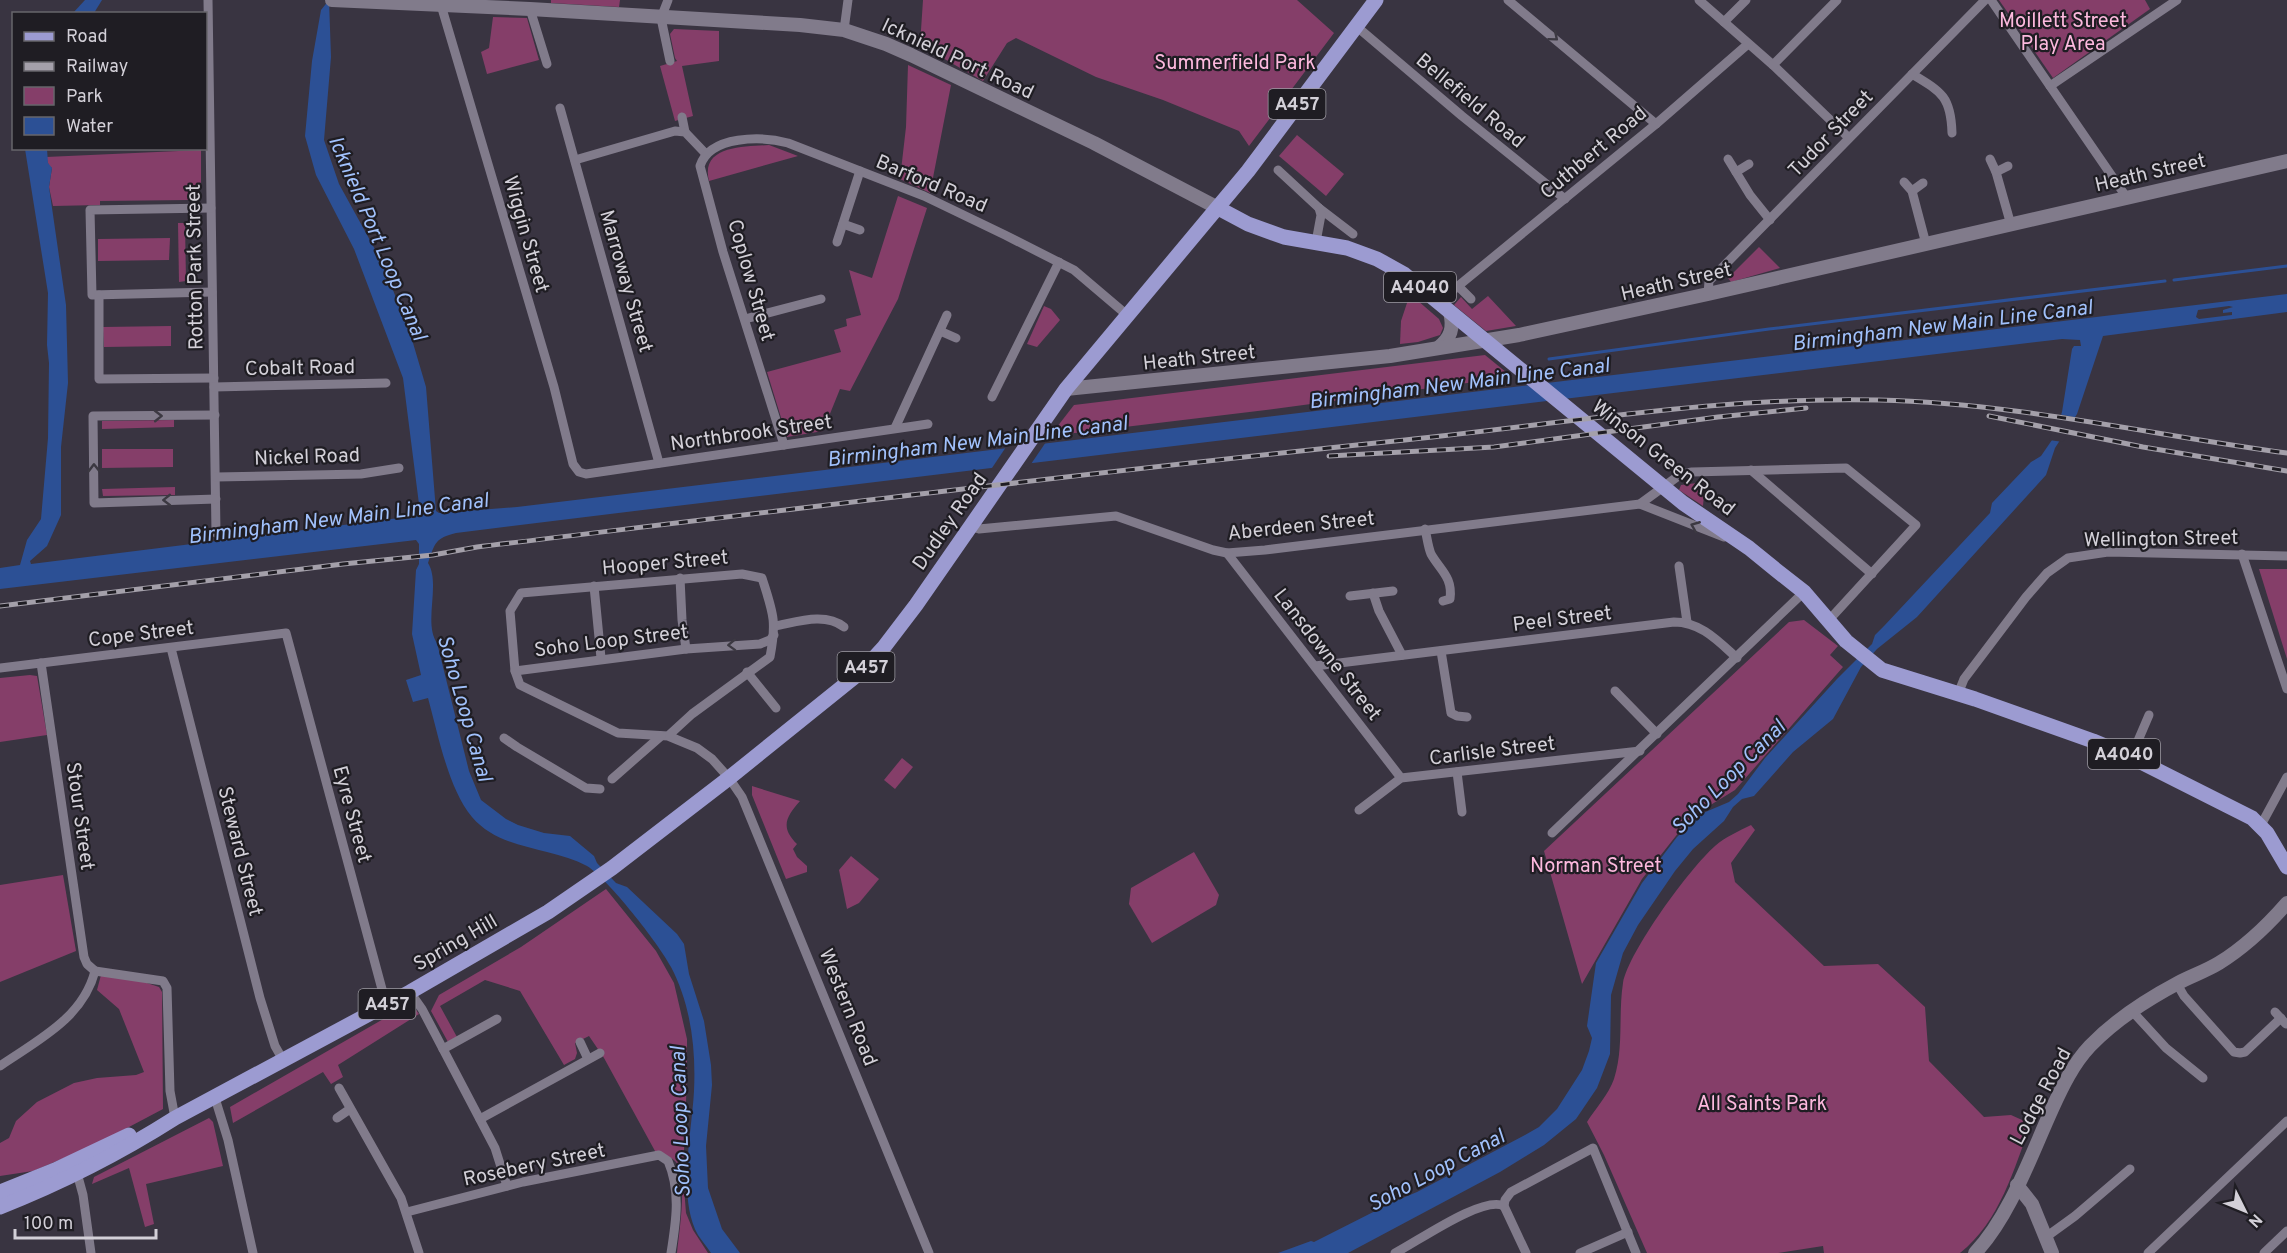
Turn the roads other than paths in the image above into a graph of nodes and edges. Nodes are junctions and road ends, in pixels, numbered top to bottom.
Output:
1 (208, 0) edge
2 (332, 0) edge
3 (336, 0) edge
4 (668, 0) edge
5 (848, 0) edge
6 (1376, 0) edge
7 (1508, 0) edge
8 (1698, 0) edge
9 (1746, 0) edge
10 (1838, 0) edge
11 (1985, 0) edge
12 (1991, 0) edge
13 (2177, 0) edge
14 (441, 5) junction
15 (530, 9) junction
16 (662, 18) junction
17 (1725, 22) junction
18 (1356, 26) junction
19 (844, 30) junction
20 (1748, 44) junction
21 (670, 61) dead end
22 (547, 64) dead end
23 (1773, 65) junction
24 (1912, 74) junction
25 (2050, 86) junction
26 (560, 108) dead end
27 (682, 117) dead end
28 (1656, 124) junction
29 (685, 132) junction
30 (1952, 133) dead end
31 (1849, 138) junction
32 (706, 154) junction
33 (1728, 159) dead end
34 (1990, 159) dead end
35 (575, 160) junction
36 (2287, 161) edge
37 (1749, 164) dead end
38 (2008, 166) dead end
39 (1278, 170) dead end
40 (860, 171) junction
41 (1736, 171) junction
42 (1996, 172) junction
43 (1904, 182) dead end
44 (1923, 183) dead end
45 (1912, 191) junction
46 (2127, 198) junction
47 (1565, 199) junction
48 (211, 208) junction
49 (1218, 208) junction
50 (1319, 208) junction
51 (1770, 220) junction
52 (843, 224) junction
53 (2011, 225) junction
54 (860, 230) dead end
55 (1353, 234) dead end
56 (837, 242) dead end
57 (1316, 242) junction
58 (1926, 244) junction
59 (1059, 262) junction
60 (213, 292) junction
61 (1708, 294) junction
62 (99, 295) junction
63 (821, 299) dead end
64 (1471, 299) dead end
65 (1450, 312) junction
66 (947, 315) dead end
67 (1127, 315) junction
68 (745, 320) junction
69 (940, 331) junction
70 (956, 338) dead end
71 (1485, 340) junction
72 (1438, 348) junction
73 (214, 382) junction
74 (386, 383) dead end
75 (1066, 389) junction
76 (992, 397) dead end
77 (215, 415) junction
78 (928, 424) dead end
79 (895, 428) junction
80 (784, 445) junction
81 (659, 463) junction
82 (399, 468) dead end
83 (1751, 470) junction
84 (579, 472) joint
85 (216, 477) junction
86 (1663, 487) junction
87 (216, 499) junction
88 (1640, 504) junction
89 (972, 527) junction
90 (1425, 529) junction
91 (216, 533) dead end
92 (1749, 548) junction
93 (1227, 553) junction
94 (2242, 554) junction
95 (2287, 556) edge
96 (1679, 566) dead end
97 (1872, 574) junction
98 (680, 578) junction
99 (594, 586) junction
100 (1393, 591) dead end
101 (1804, 592) junction
102 (1373, 593) junction
103 (1350, 596) dead end
104 (1443, 601) dead end
105 (1829, 620) junction
106 (1687, 622) junction
107 (844, 627) dead end
108 (775, 631) junction
109 (286, 633) joint
110 (171, 648) junction
111 (686, 649) junction
112 (1441, 651) junction
113 (1402, 655) junction
114 (601, 658) junction
115 (1737, 658) junction
116 (41, 663) junction
117 (1315, 666) junction
118 (0, 668) edge
119 (515, 671) junction
120 (747, 672) junction
121 (2287, 688) edge
122 (1615, 691) dead end
123 (1958, 694) junction
124 (776, 708) dead end
125 (2149, 715) dead end
126 (1467, 717) dead end
127 (1658, 734) junction
128 (664, 736) junction
129 (504, 738) dead end
130 (1640, 751) junction
131 (2131, 757) junction
132 (1457, 771) junction
133 (2287, 777) edge
134 (729, 778) junction
135 (1401, 778) junction
136 (612, 779) dead end
137 (600, 789) dead end
138 (1359, 810) dead end
139 (1462, 812) dead end
140 (2261, 825) junction
141 (1552, 833) dead end
142 (2287, 867) edge
143 (593, 881) joint
144 (2287, 903) edge
145 (95, 971) junction
146 (2177, 984) junction
147 (410, 992) junction
148 (386, 1004) junction
149 (2132, 1011) junction
150 (2280, 1018) edge
151 (497, 1019) dead end
152 (580, 1042) dead end
153 (444, 1050) junction
154 (600, 1053) dead end
155 (588, 1059) junction
156 (283, 1060) junction
157 (0, 1066) edge
158 (2203, 1078) dead end
159 (339, 1088) dead end
160 (215, 1098) junction
161 (350, 1109) junction
162 (175, 1118) junction
163 (337, 1118) dead end
164 (480, 1119) junction
165 (2287, 1121) edge
166 (2130, 1169) dead end
167 (77, 1173) junction
168 (2017, 1185) junction
169 (507, 1186) junction
170 (0, 1192) edge
171 (1504, 1206) junction
172 (0, 1207) edge
173 (407, 1212) junction
174 (2287, 1231) edge
175 (1628, 1232) junction
176 (2046, 1237) junction
177 (1402, 1252) edge
178 (92, 1253) edge
179 (253, 1253) edge
180 (419, 1253) edge
181 (671, 1253) edge
182 (929, 1253) edge
183 (1526, 1253) edge
184 (1580, 1253) edge
185 (1636, 1253) edge
186 (1975, 1253) edge
187 (2052, 1253) edge
188 (2148, 1253) edge
189 (2264, 1253) edge

1 - 48 street, Rotton Park Street
2 - 3 main road, Icknield Port Road
3 - 14 main road, Icknield Port Road
4 - 16 street
5 - 19 street
6 - 18 main road, Dudley Road / A457
7 -> 28 street
8 - 17 street
9 - 17 street
10 - 23 street
11 - 24 street, Tudor Street
12 - 25 street
13 - 25 street
14 - 15 main road, Icknield Port Road
14 - 84 street, Wiggin Street
15 - 16 main road, Icknield Port Road
15 - 22 street
16 - 19 main road, Icknield Port Road
16 - 21 street
17 - 20 street
18 - 47 street, Bellefield Road
18 - 49 main road, Dudley Road / A457
19 - 49 main road, Icknield Port Road
20 - 23 street
20 - 28 street, Cuthbert Road
23 - 31 street
24 - 30 street
24 - 31 street, Tudor Street
25 - 46 street
26 - 35 street, Marroway Street
27 - 29 street
28 - 47 street, Cuthbert Road
29 - 32 street
29 - 35 street
31 - 51 street, Tudor Street
32 - 40 street, Barford Road
32 - 68 street, Coplow Street
33 - 41 street
34 - 42 street
35 - 81 street, Marroway Street
36 - 46 main road, Heath Street
37 - 41 street
38 - 42 street
39 - 50 street
40 - 52 street
40 - 59 street, Barford Road
41 - 51 street
42 - 53 street
43 - 45 street
44 - 45 street
45 - 58 street
46 - 53 main road, Heath Street
47 - 64 street, Cuthbert Road
48 - 60 street, Rotton Park Street
48 - 62 street
49 - 57 main road, Winson Green Road / A4040
49 - 67 main road, Dudley Road / A457
50 - 55 street
50 - 57 street
51 - 61 street, Tudor Street
52 - 54 street
52 - 56 street
53 - 58 main road, Heath Street
57 - 65 main road, Winson Green Road / A4040
58 - 61 main road, Heath Street
59 - 67 street, Barford Road
59 - 76 street
60 - 62 street
60 - 73 street, Rotton Park Street
61 - 71 main road, Heath Street
62 - 73 street, Cobalt Road
63 - 68 street
65 - 71 main road, Winson Green Road / A4040
65 - 72 main road
66 - 69 street
67 - 75 main road, Dudley Road / A457
68 - 80 street, Coplow Street
69 - 70 street
69 - 79 street
71 - 72 main road, Heath Street
71 - 86 main road, Winson Green Road / A4040
72 - 75 main road, Heath Street
73 - 74 street, Cobalt Road
73 - 77 street, Rotton Park Street
75 - 89 main road, Dudley Road / A457
77 - 85 street, Rotton Park Street
87 -> 77 street
78 - 79 street, Northbrook Street
79 - 80 street, Northbrook Street
80 - 81 street, Northbrook Street
81 - 84 street, Northbrook Street
82 - 85 street, Nickel Road
83 - 86 street, Aberdeen Street
83 - 97 street
83 - 97 street, Aberdeen Street
85 - 87 street, Rotton Park Street
86 - 88 street, Aberdeen Street
86 - 92 main road, Winson Green Road / A4040
87 - 91 street, Rotton Park Street
88 - 90 street, Aberdeen Street
92 -> 88 street
89 - 93 street, Aberdeen Street
89 - 134 main road, Dudley Road / A457
90 - 93 street, Aberdeen Street
90 - 104 street
92 - 101 main road, Winson Green Road / A4040
93 - 117 street, Lansdowne Street
94 - 95 street, Wellington Street
94 - 121 street
94 - 123 street, Wellington Street
96 - 106 street
97 - 105 street
98 - 99 street, Hooper Street
98 - 108 street, Hooper Street
98 - 111 street
99 - 114 street
99 - 119 street, Hooper Street
100 - 102 street
101 - 105 main road, Winson Green Road / A4040
101 - 115 street
102 - 103 street
102 - 113 street
105 - 123 main road, Winson Green Road / A4040
106 - 112 street, Peel Street
106 - 115 street
107 - 108 street
108 -> 111 street, Soho Loop Street
108 - 120 street
109 - 110 street, Cope Street
109 - 148 street, Eyre Street
110 - 116 street, Cope Street
110 - 156 street, Steward Street
111 - 114 street, Soho Loop Street
112 - 113 street, Peel Street
112 - 126 street
113 - 117 street, Peel Street
114 - 119 street, Soho Loop Street
115 - 127 street
116 - 118 street, Cope Street
116 - 145 street, Stour Street
117 - 135 street, Lansdowne Street
119 - 128 street, Soho Loop Street
120 - 124 street
120 - 128 street
122 - 127 street
123 - 131 main road, A4040
125 - 131 street
127 - 130 street
128 - 134 street, Soho Loop Street
128 - 136 street
129 - 137 street
130 - 132 street, Carlisle Street
130 - 141 street
131 - 140 main road, A4040
132 - 135 street, Carlisle Street
132 - 139 street
133 - 140 street
134 - 143 main road, Dudley Road / A457
134 - 182 street, Western Road
135 - 138 street
140 - 142 main road, A4040
143 - 147 main road, Spring Hill / A457
144 - 146 main road, Lodge Road
145 - 157 street
145 - 162 street
146 - 149 main road, Lodge Road
146 - 150 street
147 - 148 main road, Spring Hill / A457
147 - 153 street
148 - 156 main road, Spring Hill / A457
149 - 158 street
149 - 168 main road, Lodge Road
151 - 153 street
152 - 155 street
153 - 164 street
154 - 155 street
155 - 164 street
156 - 160 main road, Spring Hill / A457
159 - 161 street
160 - 162 main road, Spring Hill / A457
160 - 179 street
161 - 163 street
161 - 173 street
162 - 167 main road, Spring Hill / A457
162 - 170 main road, Spring Hill / A457
164 - 169 street
165 - 188 street
166 - 176 street
167 - 172 main road, Spring Hill / A457
167 - 178 street
168 - 176 main road
168 - 186 main road, Lodge Road
169 - 173 street, Rosebery Street
169 - 181 street, Rosebery Street
171 - 175 street
171 - 177 street
171 - 183 street
173 - 180 street
174 - 189 street
175 - 184 street
175 - 185 street
176 - 187 main road

